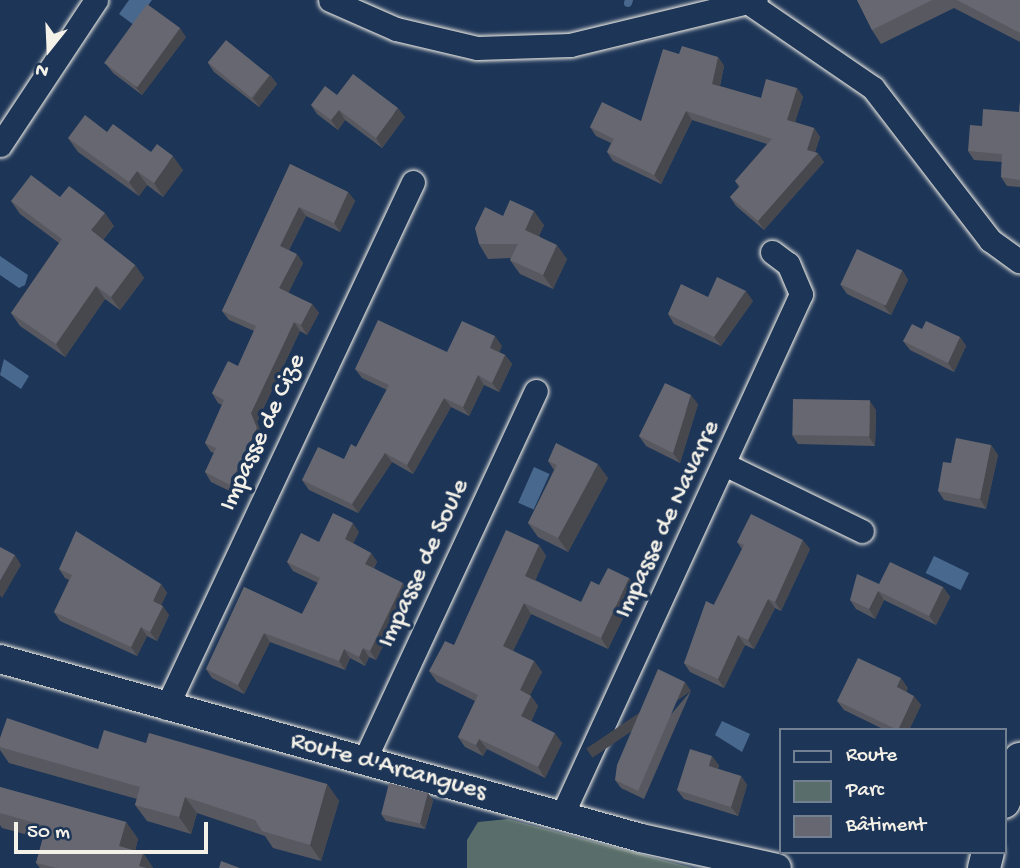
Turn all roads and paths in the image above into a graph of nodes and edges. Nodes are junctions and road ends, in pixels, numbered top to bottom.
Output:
1 (96, 0) edge
2 (330, 0) edge
3 (753, 2) edge
4 (0, 145) edge
5 (413, 181) dead end
6 (772, 252) dead end
7 (1019, 261) edge
8 (536, 391) dead end
9 (726, 465) junction
10 (862, 531) dead end
11 (0, 659) edge
12 (166, 708) junction
13 (1020, 759) edge
14 (364, 761) junction
15 (1006, 797) edge
16 (562, 815) junction
17 (778, 868) edge

1 - 4 street
2 - 3 street
3 - 7 street
5 - 12 street, Impasse de Cize
6 - 9 street, Impasse de Navarre
8 - 14 street, Impasse de Soule
9 - 10 street
9 - 16 street, Impasse de Navarre
11 - 12 street, Route d'Arcangues
12 - 14 street, Route d'Arcangues
13 - 15 main road
14 - 16 street, Route d'Arcangues
16 - 17 street, Route d'Arcangues

